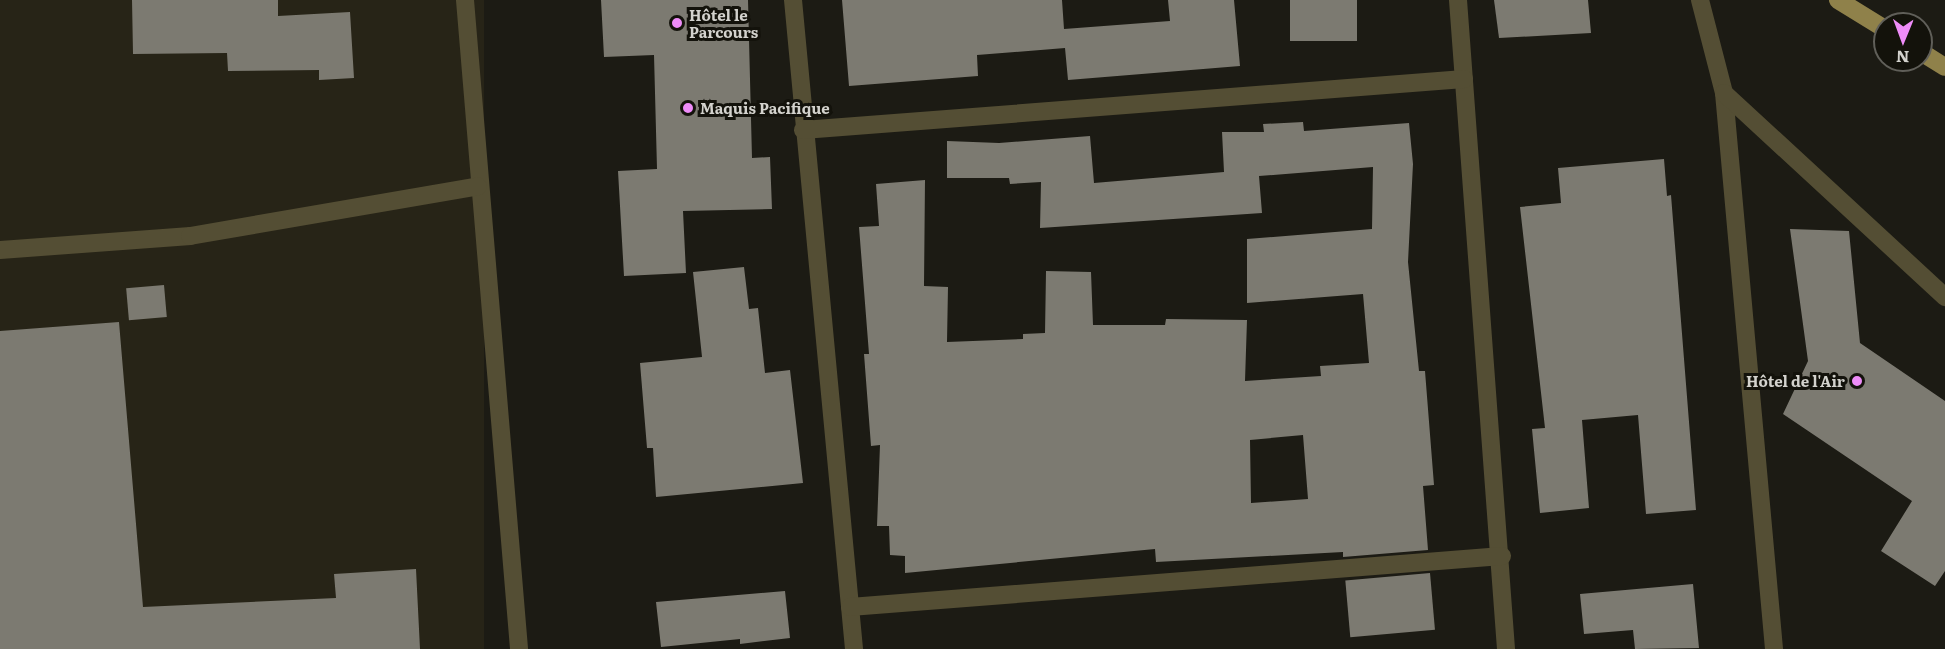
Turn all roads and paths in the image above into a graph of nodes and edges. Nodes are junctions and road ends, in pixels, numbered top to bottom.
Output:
1 (465, 0) edge
2 (792, 0) edge
3 (1458, 0) edge
4 (1700, 0) edge
5 (1838, 0) edge
6 (1873, 22) edge
7 (1464, 79) junction
8 (1724, 93) junction
9 (803, 130) junction
10 (478, 186) junction
11 (0, 250) edge
12 (1945, 297) edge
13 (1502, 556) junction
14 (850, 607) junction
15 (519, 649) edge
16 (854, 649) edge
17 (1506, 649) edge
18 (1774, 649) edge

1 - 10 street
2 - 9 street
3 - 7 street
4 - 8 street
5 - 6 main road
7 - 9 street
7 - 13 street
8 - 12 street
8 - 18 street
9 - 14 street
10 - 11 street
10 - 15 street
13 - 14 street
13 - 17 street
14 - 16 street

